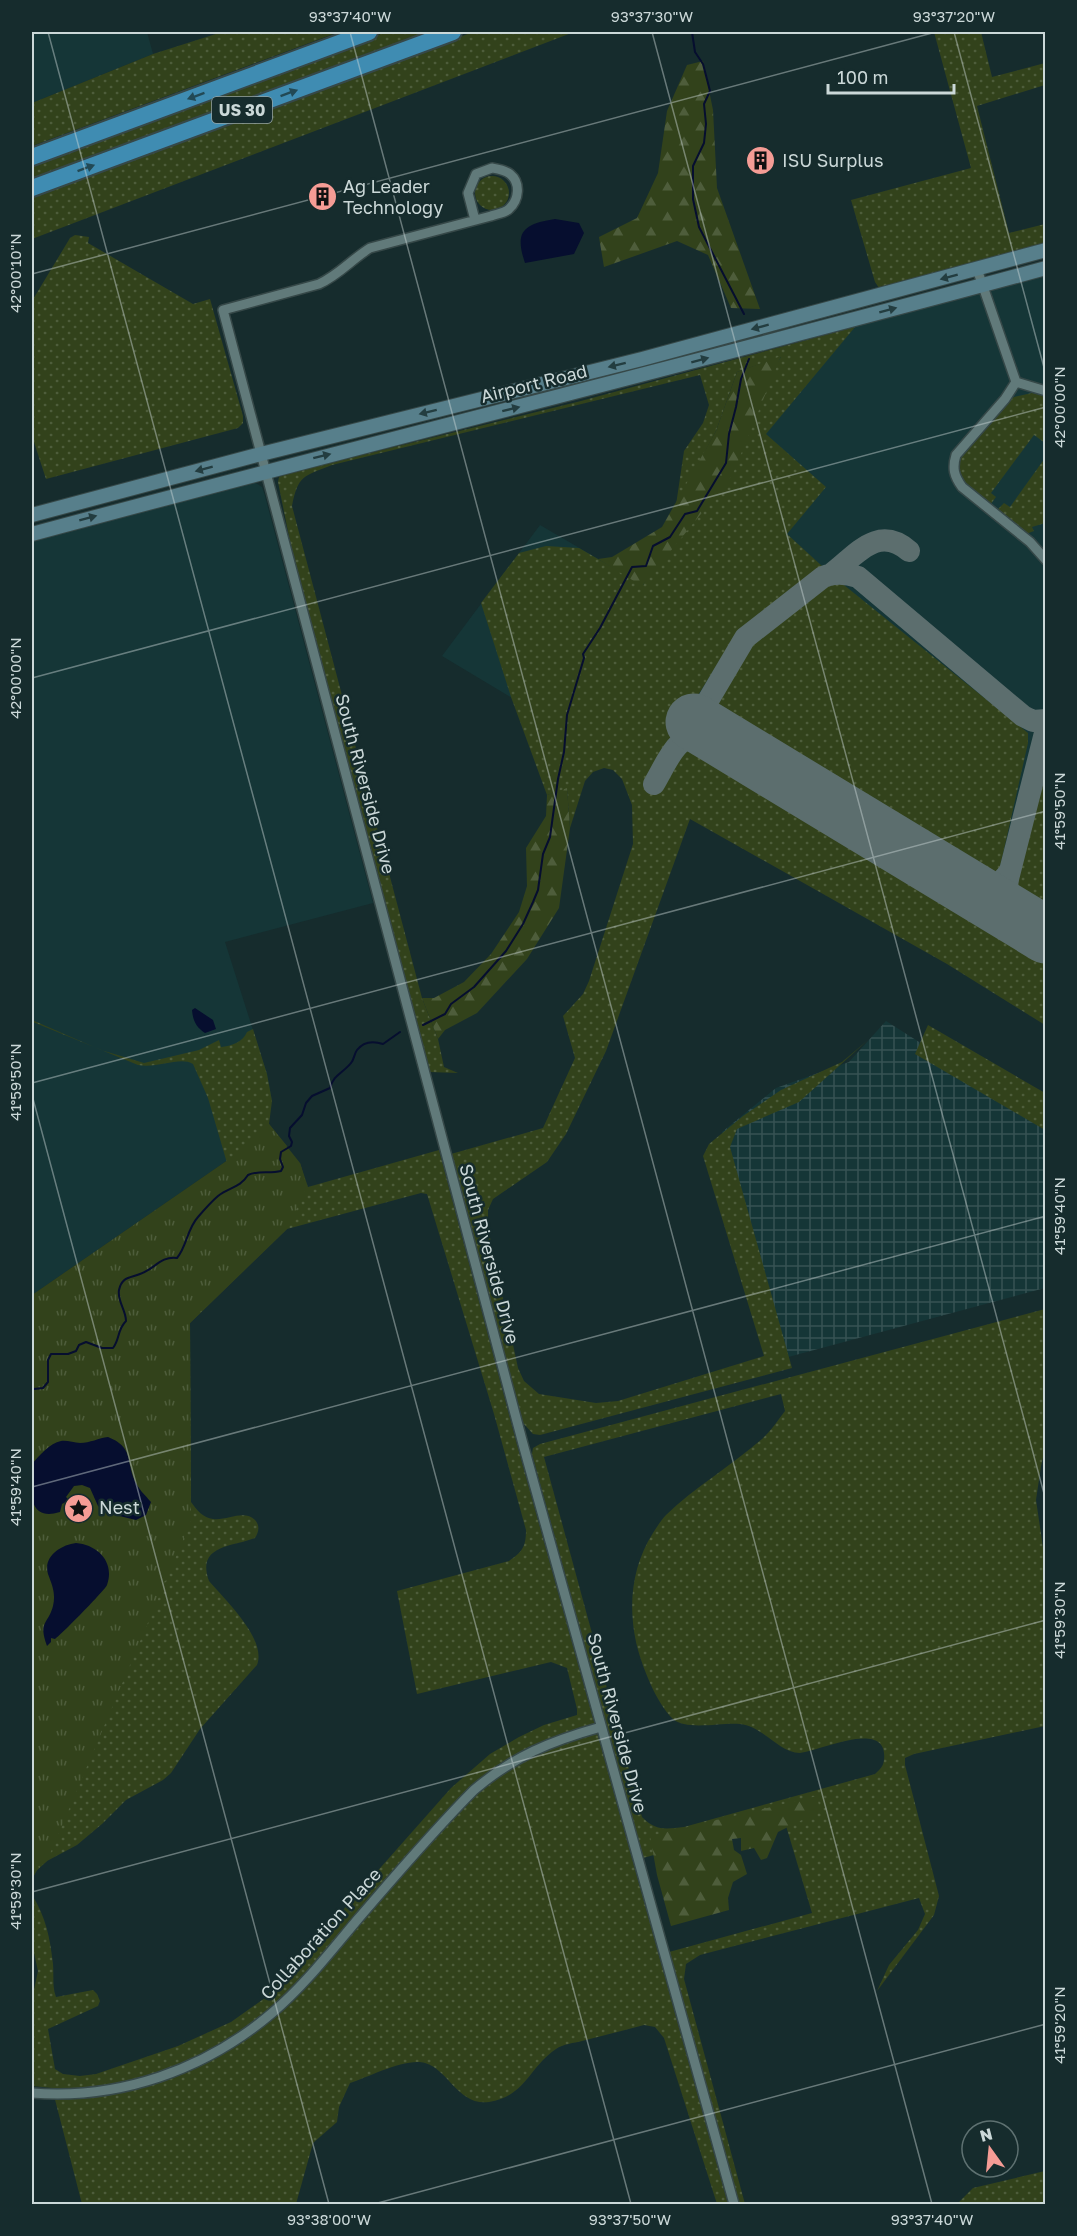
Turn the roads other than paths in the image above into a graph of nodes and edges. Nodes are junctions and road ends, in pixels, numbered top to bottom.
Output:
1 (369, 32) edge
2 (453, 32) edge
3 (32, 157) edge
4 (32, 188) edge
5 (475, 220) junction
6 (1046, 250) edge
7 (1046, 268) edge
8 (977, 269) junction
9 (982, 285) junction
10 (1016, 382) junction
11 (1046, 391) edge
12 (261, 454) junction
13 (265, 470) junction
14 (32, 515) edge
15 (32, 534) edge
16 (1046, 560) edge
17 (601, 1727) junction
18 (32, 2093) edge
19 (734, 2205) edge

1 -> 3 highway, US 30
4 -> 2 highway, US 30
5 - 5 street
5 - 12 street, South Riverside Drive
6 - 8 main road, Airport Road
7 - 9 main road, Airport Road
8 - 9 street
8 -> 12 main road, Airport Road
9 - 10 street
13 -> 9 main road, Airport Road
10 - 11 street
10 - 16 street
12 - 13 street, South Riverside Drive
12 -> 14 main road, Airport Road
15 -> 13 main road, Airport Road
13 - 17 street, South Riverside Drive
17 - 18 street, Collaboration Place
17 - 19 street, South Riverside Drive

